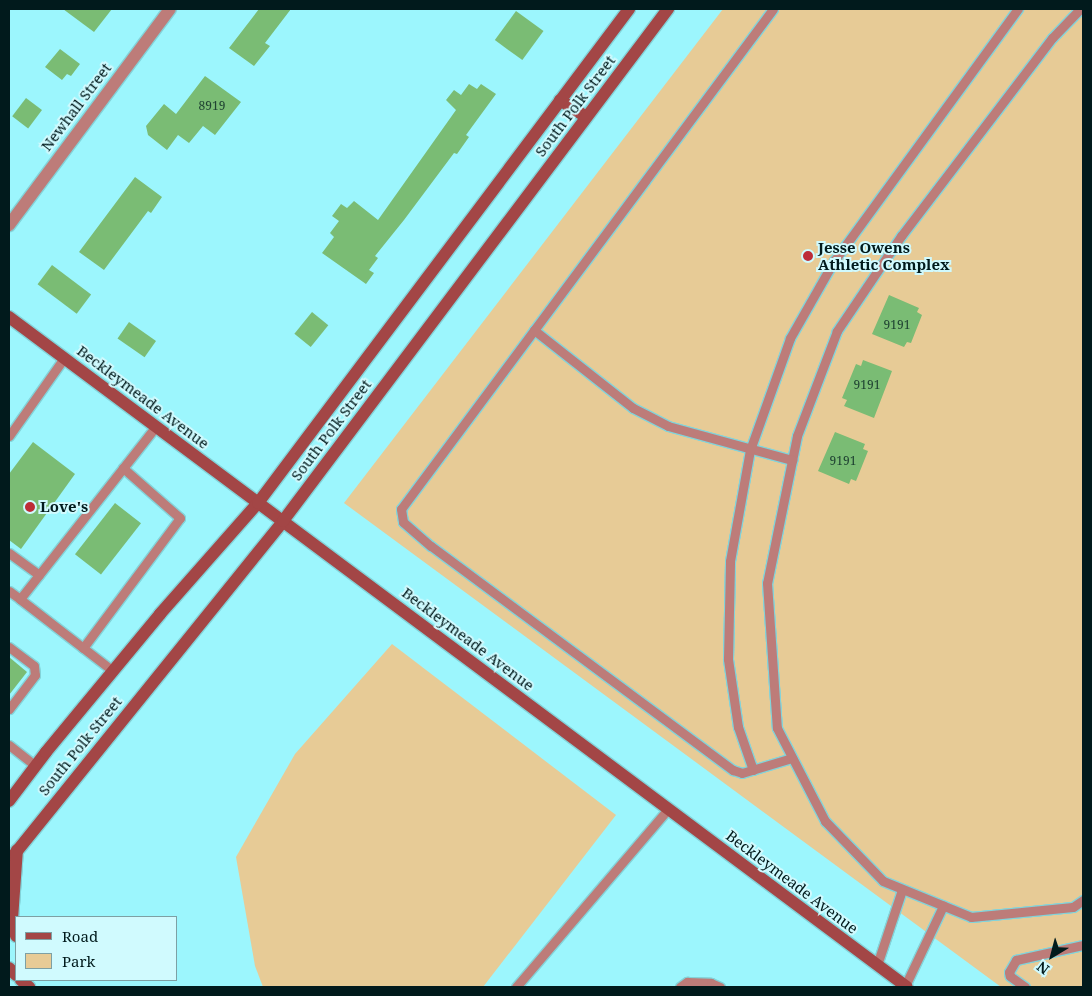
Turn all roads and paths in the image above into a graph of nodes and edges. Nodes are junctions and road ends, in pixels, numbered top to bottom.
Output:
1 (170, 9) edge
2 (629, 9) edge
3 (668, 9) edge
4 (773, 9) edge
5 (1018, 9) edge
6 (1074, 11) edge
7 (560, 100) junction
8 (586, 117) junction
9 (9, 225) edge
10 (9, 317) edge
11 (534, 330) junction
12 (64, 358) junction
13 (156, 426) junction
14 (9, 436) edge
15 (750, 450) junction
16 (792, 460) junction
17 (123, 468) junction
18 (258, 503) junction
19 (283, 521) junction
20 (9, 553) edge
21 (39, 575) junction
22 (9, 590) edge
23 (20, 599) junction
24 (9, 647) edge
25 (83, 648) junction
26 (113, 672) junction
27 (9, 710) edge
28 (9, 745) edge
29 (792, 758) junction
30 (36, 766) junction
31 (753, 770) junction
32 (9, 801) edge
33 (669, 808) junction
34 (17, 850) junction
35 (9, 861) edge
36 (902, 890) junction
37 (1083, 900) edge
38 (943, 906) junction
39 (15, 932) edge
40 (1083, 945) edge
41 (876, 965) junction
42 (516, 987) edge
43 (680, 987) edge
44 (720, 987) edge
45 (906, 987) edge
46 (1025, 987) edge

1 - 9 street, Newhall Street
2 - 7 main road, South Polk Street
3 - 8 main road, South Polk Street
4 - 11 lane
5 - 15 lane
6 - 16 lane
7 - 8 main road
7 - 18 main road, South Polk Street
8 - 19 main road, South Polk Street
10 - 12 main road, Beckleymeade Avenue
11 - 15 lane
11 - 31 lane
12 - 13 main road, Beckleymeade Avenue
12 - 14 lane
13 - 17 lane
13 - 18 main road, Beckleymeade Avenue
15 - 16 lane
15 - 31 lane
16 - 29 lane
17 - 21 lane
17 - 25 lane
18 - 19 main road, Beckleymeade Avenue
18 - 26 main road, South Polk Street
19 - 33 main road, Beckleymeade Avenue
19 - 34 main road, South Polk Street
20 - 21 lane
21 - 23 lane
22 - 23 lane
23 - 25 lane
24 - 27 lane
25 - 26 lane
26 - 30 main road, South Polk Street
28 - 30 lane
29 - 31 lane
29 - 36 lane
30 - 32 main road, South Polk Street
33 - 41 main road, Beckleymeade Avenue
33 - 42 lane
34 - 35 main road, South Polk Street
34 - 39 main road
36 - 38 lane
36 - 41 lane
37 - 38 lane
38 - 45 lane
40 - 46 lane
41 - 45 main road, Beckleymeade Avenue
43 - 44 lane

